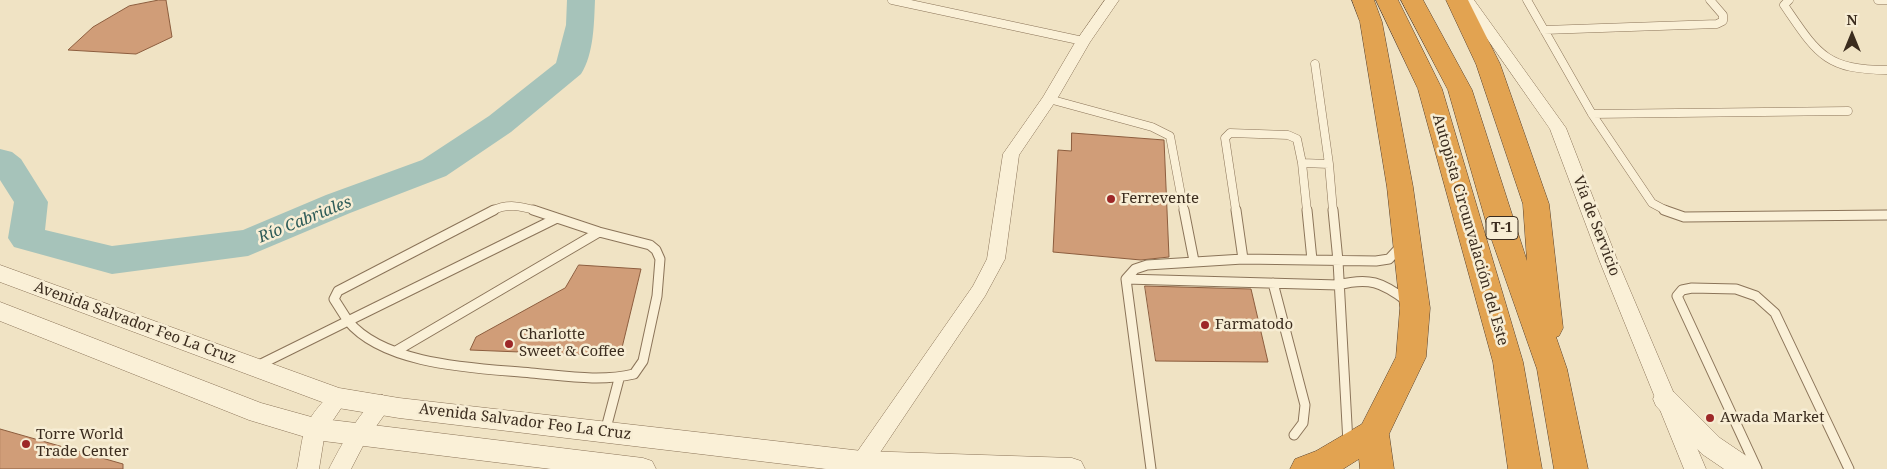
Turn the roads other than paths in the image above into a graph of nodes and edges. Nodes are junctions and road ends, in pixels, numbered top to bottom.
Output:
1 (892, 0) edge
2 (1112, 0) edge
3 (1363, 0) edge
4 (1386, 0) edge
5 (1412, 0) edge
6 (1457, 0) edge
7 (1467, 0) edge
8 (1527, 0) edge
9 (1710, 0) edge
10 (1789, 0) edge
11 (1878, 0) edge
12 (1887, 0) edge
13 (1544, 30) junction
14 (1083, 41) junction
15 (1315, 64) dead end
16 (1887, 70) edge
17 (1049, 99) junction
18 (1848, 111) dead end
19 (1592, 114) junction
20 (1302, 163) junction
21 (1328, 164) junction
22 (1887, 215) edge
23 (557, 218) junction
24 (599, 232) junction
25 (1407, 239) junction
26 (1243, 259) junction
27 (1312, 260) junction
28 (1194, 261) junction
29 (1338, 261) junction
30 (0, 273) edge
31 (1126, 279) junction
32 (1273, 283) junction
33 (1338, 285) junction
34 (1415, 308) junction
35 (0, 310) edge
36 (349, 323) junction
37 (396, 351) junction
38 (255, 367) junction
39 (1552, 369) junction
40 (619, 379) junction
41 (338, 398) junction
42 (1665, 399) junction
43 (382, 404) junction
44 (315, 429) junction
45 (606, 432) junction
46 (1294, 435) dead end
47 (358, 436) junction
48 (1361, 441) junction
49 (862, 462) junction
50 (1524, 464) edge
51 (1571, 467) edge
52 (308, 469) edge
53 (340, 469) edge
54 (644, 469) edge
55 (1072, 469) edge
56 (1151, 469) edge
57 (1306, 469) edge
58 (1377, 469) edge
59 (1694, 469) edge
60 (1745, 469) edge
61 (1757, 469) edge
62 (1849, 469) edge

1 - 14 lane
2 - 14 street
3 - 25 highway
4 - 50 highway, Autopista Circunvalación del Este / T-1
5 - 39 highway, Autopista Circunvalación del Este / T-1
6 - 39 highway
7 - 42 street, Vía de Servicio
8 - 13 lane
9 - 13 lane
10 - 16 lane
11 - 12 lane
13 - 19 lane
14 - 17 street
15 - 21 lane
17 - 28 lane
17 - 49 street
18 - 19 lane
19 - 22 lane
20 - 21 lane
20 - 26 lane
20 - 27 lane
21 - 29 lane
23 - 24 lane
23 - 36 lane
23 - 36 lane
24 - 37 lane
24 - 40 lane
25 - 29 lane
25 - 34 highway
26 - 27 lane
26 - 28 lane
27 - 29 lane
28 - 31 lane
29 - 33 lane
30 - 38 street, Avenida Salvador Feo La Cruz
31 - 32 lane
31 - 56 lane
32 - 33 lane
32 - 46 lane
33 - 34 lane
33 - 48 lane
34 - 48 highway
35 - 44 street
36 - 37 lane
36 - 38 lane
37 - 40 lane
38 - 41 street, Avenida Salvador Feo La Cruz
39 - 51 highway, Autopista Circunvalación del Este / T-1
40 - 45 lane
41 - 43 street, Avenida Salvador Feo La Cruz
41 - 44 street
42 - 59 street, Vía de Servicio
42 - 60 street
43 - 45 street, Avenida Salvador Feo La Cruz
43 - 47 street
44 - 47 street
44 - 52 street
45 - 49 street, Avenida Salvador Feo La Cruz
47 - 53 street
47 - 54 street
48 - 57 highway
48 - 58 highway
49 - 55 street, Avenida Salvador Feo La Cruz
61 - 62 lane

